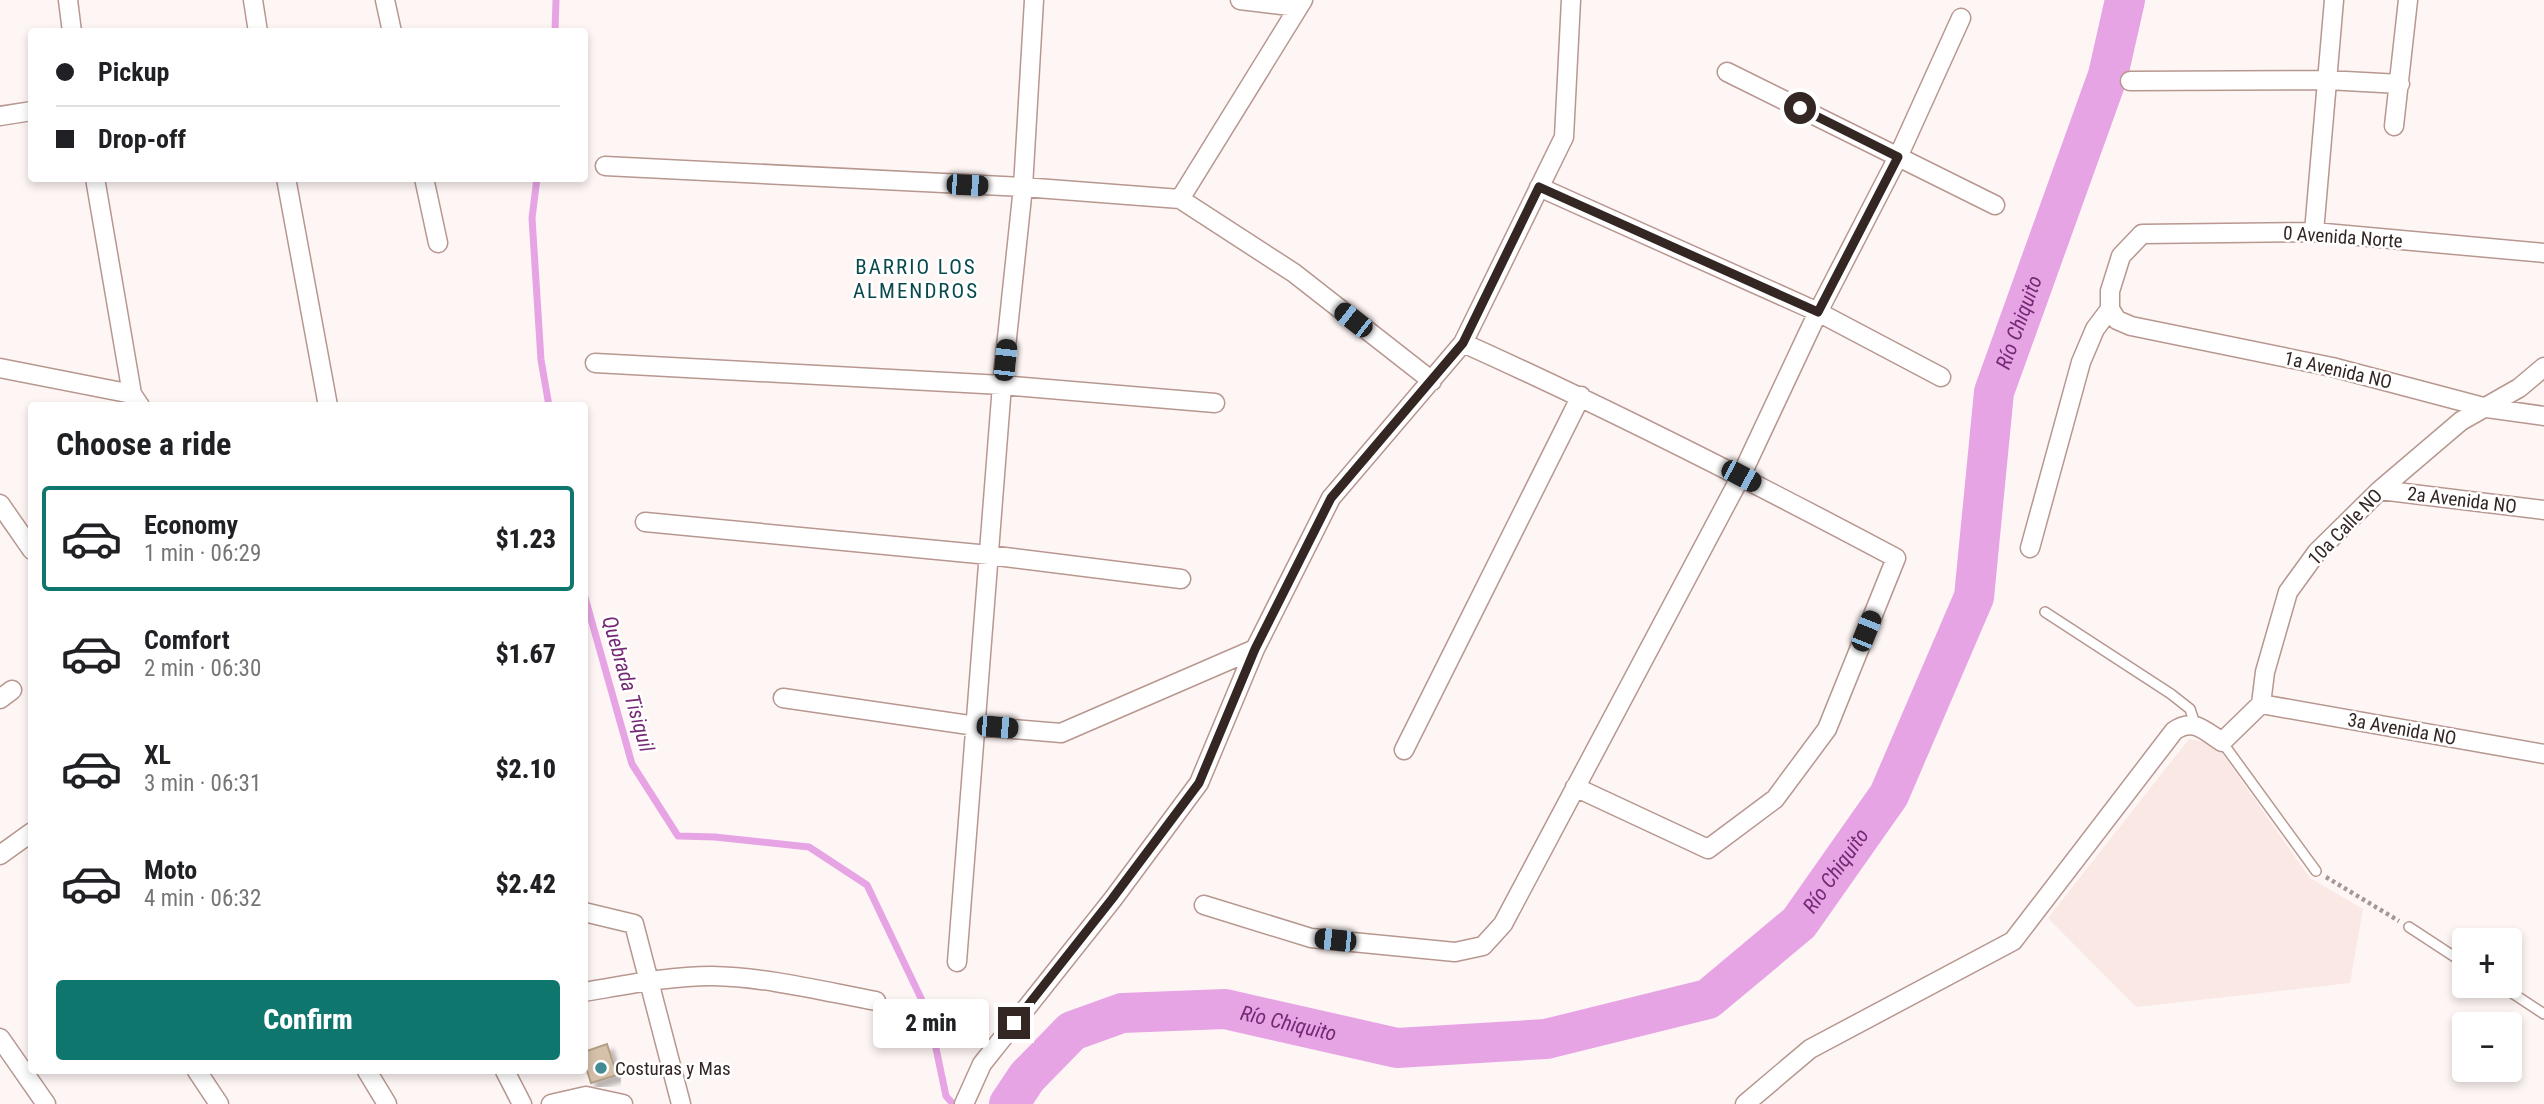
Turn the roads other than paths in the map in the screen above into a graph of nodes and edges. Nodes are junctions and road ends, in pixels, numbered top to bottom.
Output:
1 (68, 0) edge
2 (253, 0) edge
3 (385, 0) edge
4 (1034, 0) edge
5 (1240, 0) edge
6 (1571, 0) edge
7 (2334, 0) edge
8 (2408, 0) edge
9 (1301, 4) edge
10 (1961, 18) dead end
11 (72, 28) edge
12 (257, 28) edge
13 (392, 28) edge
14 (1727, 72) dead end
15 (2327, 80) junction
16 (2130, 81) dead end
17 (2400, 84) junction
18 (28, 112) edge
19 (0, 116) edge
20 (2394, 126) dead end
21 (1898, 157) junction
22 (605, 166) dead end
23 (96, 182) edge
24 (287, 182) edge
25 (425, 182) edge
26 (1023, 187) junction
27 (1539, 187) junction
28 (1180, 199) junction
29 (1995, 205) dead end
30 (2314, 232) junction
31 (438, 243) dead end
32 (2544, 253) edge
33 (2110, 309) junction
34 (1818, 312) junction
35 (1463, 343) junction
36 (595, 363) dead end
37 (2544, 367) edge
38 (0, 368) edge
39 (1941, 377) dead end
40 (1432, 381) junction
41 (1002, 385) junction
42 (1581, 396) junction
43 (136, 400) edge
44 (326, 402) edge
45 (1215, 403) dead end
46 (2487, 408) junction
47 (2544, 416) edge
48 (1741, 476) junction
49 (2380, 490) junction
50 (0, 504) edge
51 (2544, 510) edge
52 (645, 522) dead end
53 (28, 544) edge
54 (2030, 548) dead end
55 (989, 555) junction
56 (1181, 579) dead end
57 (2045, 612) dead end
58 (1255, 649) junction
59 (783, 698) dead end
60 (2261, 704) junction
61 (2195, 724) junction
62 (976, 726) junction
63 (2222, 742) junction
64 (1404, 750) dead end
65 (2544, 754) edge
66 (1575, 788) junction
67 (28, 835) edge
68 (0, 855) edge
69 (2316, 871) road end
70 (1204, 905) dead end
71 (588, 913) edge
72 (2409, 928) road end
73 (2452, 955) edge
74 (957, 962) dead end
75 (649, 982) junction
76 (588, 991) edge
77 (2520, 998) edge
78 (876, 1001) dead end
79 (2544, 1014) edge
80 (0, 1038) edge
81 (199, 1074) edge
82 (369, 1074) edge
83 (507, 1074) edge
84 (46, 1104) edge
85 (219, 1104) edge
86 (387, 1104) edge
87 (522, 1104) edge
88 (551, 1104) edge
89 (623, 1104) edge
90 (681, 1104) edge
91 (964, 1104) edge
92 (1745, 1104) edge

1 - 11 street
2 - 12 street
3 - 13 street
4 - 26 street
5 - 9 street
6 - 27 street
7 - 15 street
8 - 17 street
9 - 28 street
10 - 21 street
14 - 21 street
15 - 16 street
15 - 17 street
15 - 30 street
17 - 20 street
18 - 19 street
21 - 29 street
21 - 34 street
22 - 26 street
23 - 43 street
24 - 44 street
25 - 31 street
26 - 28 street
26 - 41 street
27 - 34 street
27 - 35 street
28 - 40 street
30 - 32 street, 0 Avenida Norte
30 - 33 street, 0 Avenida Norte
33 - 46 street, 1a Avenida NO
33 - 54 street
34 - 39 street
34 - 48 street
35 - 40 street
35 - 42 street
36 - 41 street
37 - 46 street, 10a Calle NO
38 - 43 street
40 - 58 street
41 - 45 street
41 - 55 street
42 - 48 street
42 - 64 street
46 - 47 street, 1a Avenida NO
46 - 49 street, 10a Calle NO
48 - 66 street
48 - 66 street
49 - 51 street, 2a Avenida NO
49 - 60 street, 10a Calle NO
50 - 53 street
52 - 55 street
55 - 56 street
55 - 62 street
57 - 61 lane
58 - 62 street
58 - 91 street
59 - 62 street
60 - 63 street
60 - 65 street, 3a Avenida NO
61 - 63 street
61 - 92 street
62 - 74 street
63 - 69 lane
66 - 70 street
67 - 68 street
71 - 75 street
72 - 73 lane
75 - 76 street
75 - 78 street
75 - 90 street
77 - 79 lane
80 - 84 street
81 - 85 street
82 - 86 street
83 - 87 street
88 - 89 street

